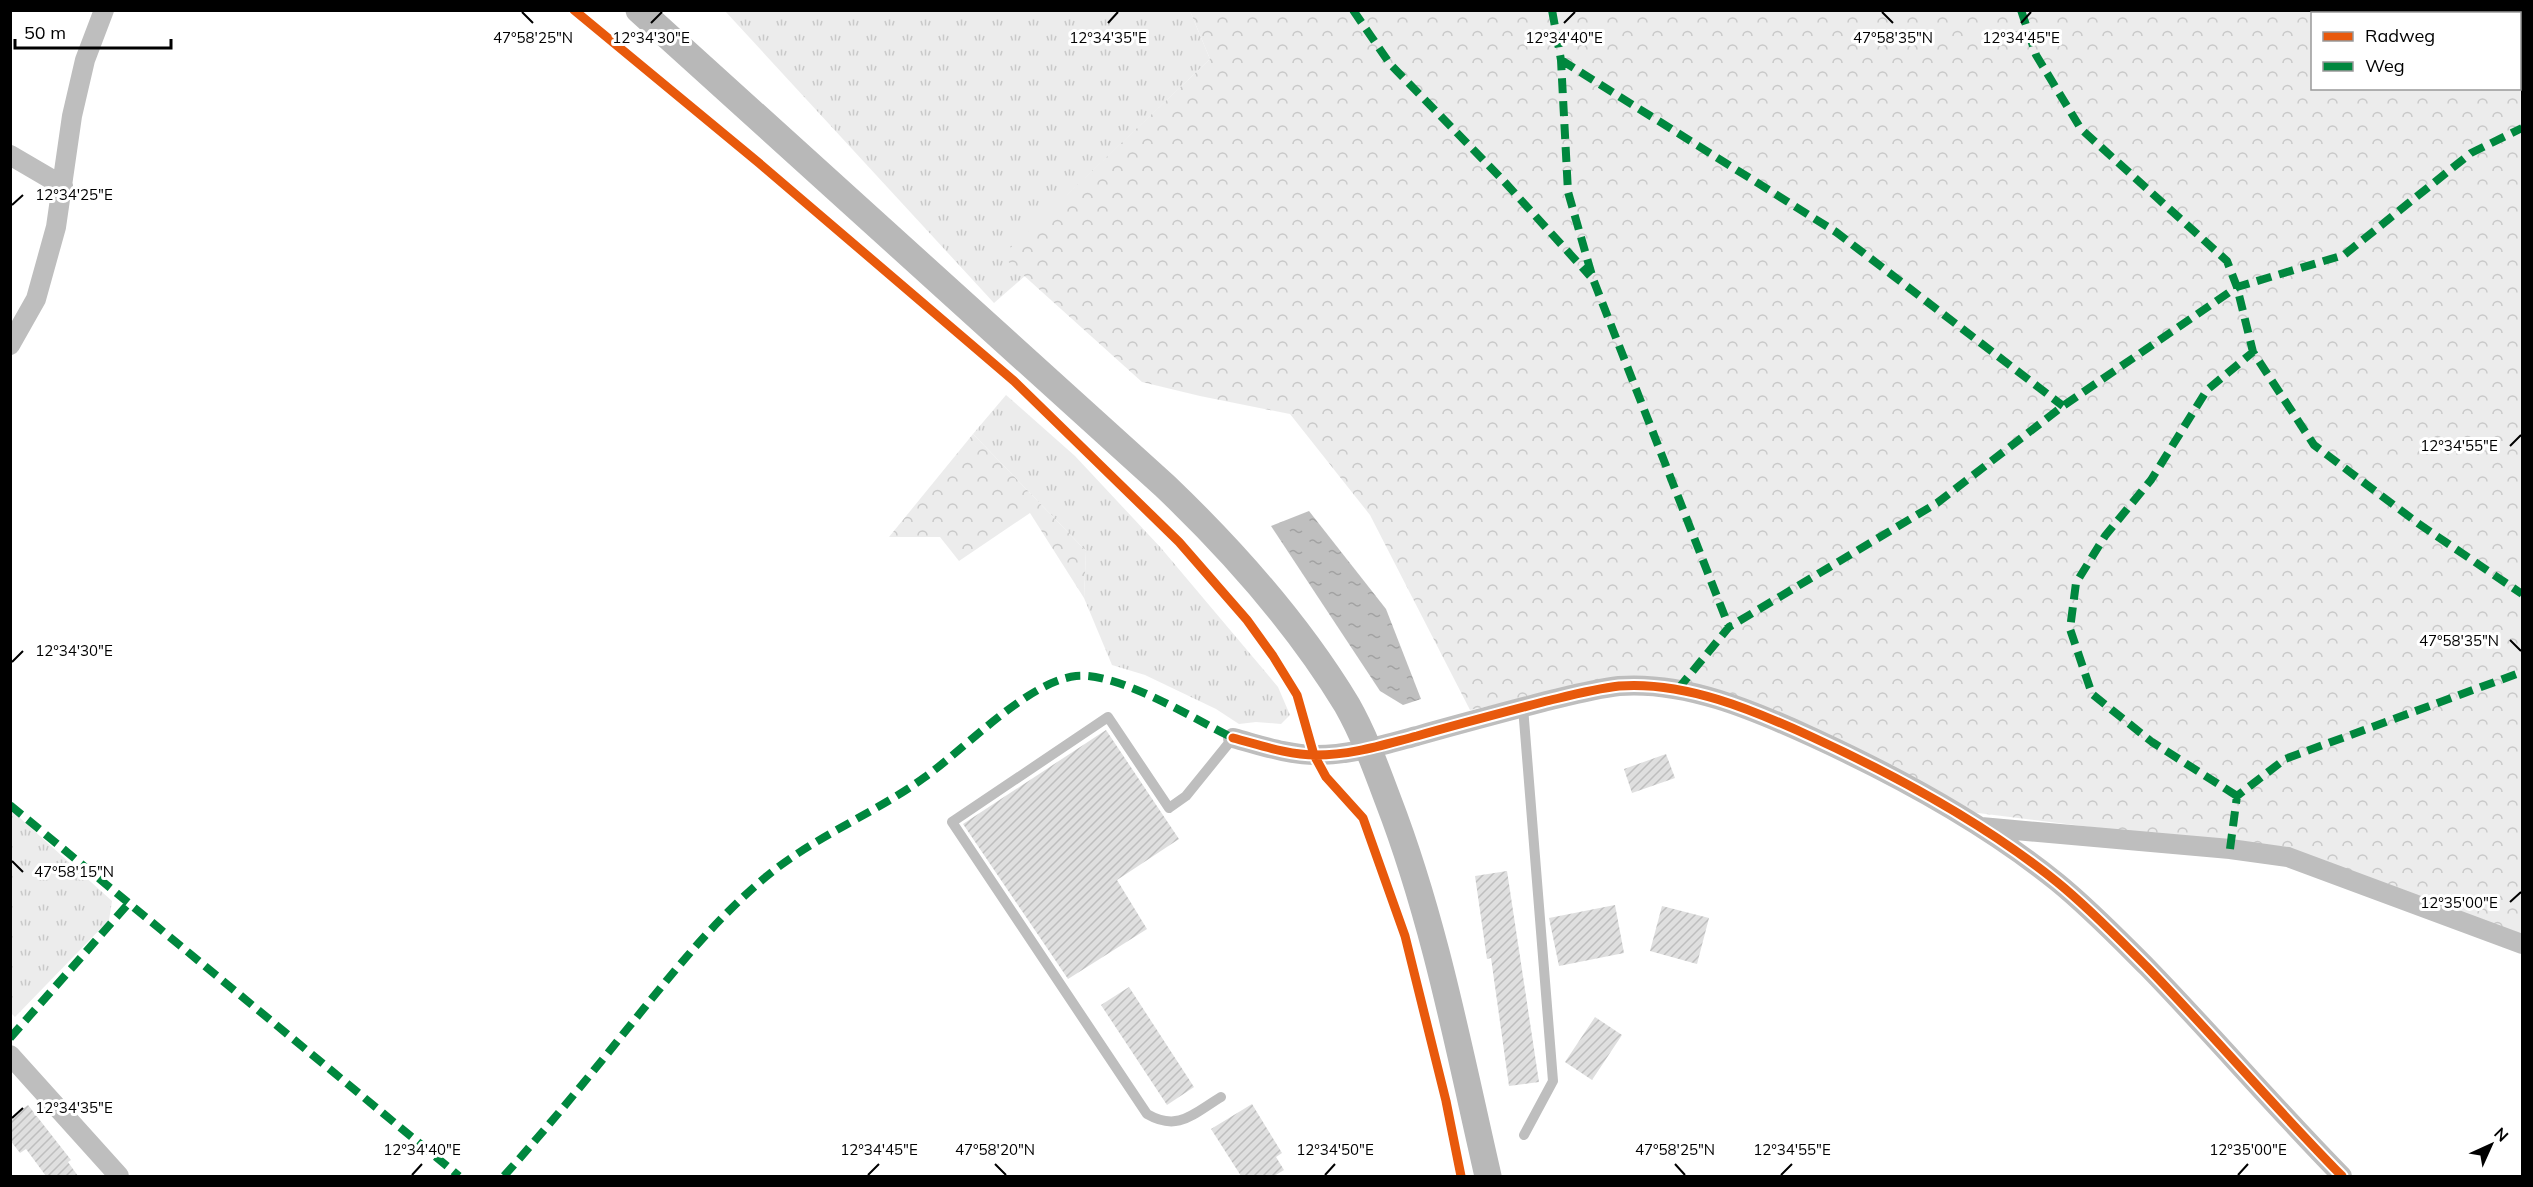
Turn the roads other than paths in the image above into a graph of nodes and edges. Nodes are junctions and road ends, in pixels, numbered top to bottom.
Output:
1 (104, 10) edge
2 (639, 10) edge
3 (10, 155) edge
4 (63, 186) junction
5 (10, 345) edge
6 (1524, 707) junction
7 (1233, 738) joint
8 (1369, 750) junction
9 (1978, 826) junction
10 (2523, 944) edge
11 (10, 1055) edge
12 (1221, 1097) dead end
13 (1524, 1135) dead end
14 (119, 1176) edge
15 (1488, 1176) edge
16 (2342, 1176) edge

1 - 4 street
2 - 8 main road
3 - 4 street
4 - 5 street
6 - 8 street
6 - 9 street
6 - 13 lane
7 - 8 street
7 - 12 lane
8 - 15 main road
9 - 10 street
9 - 16 street
11 - 14 street

